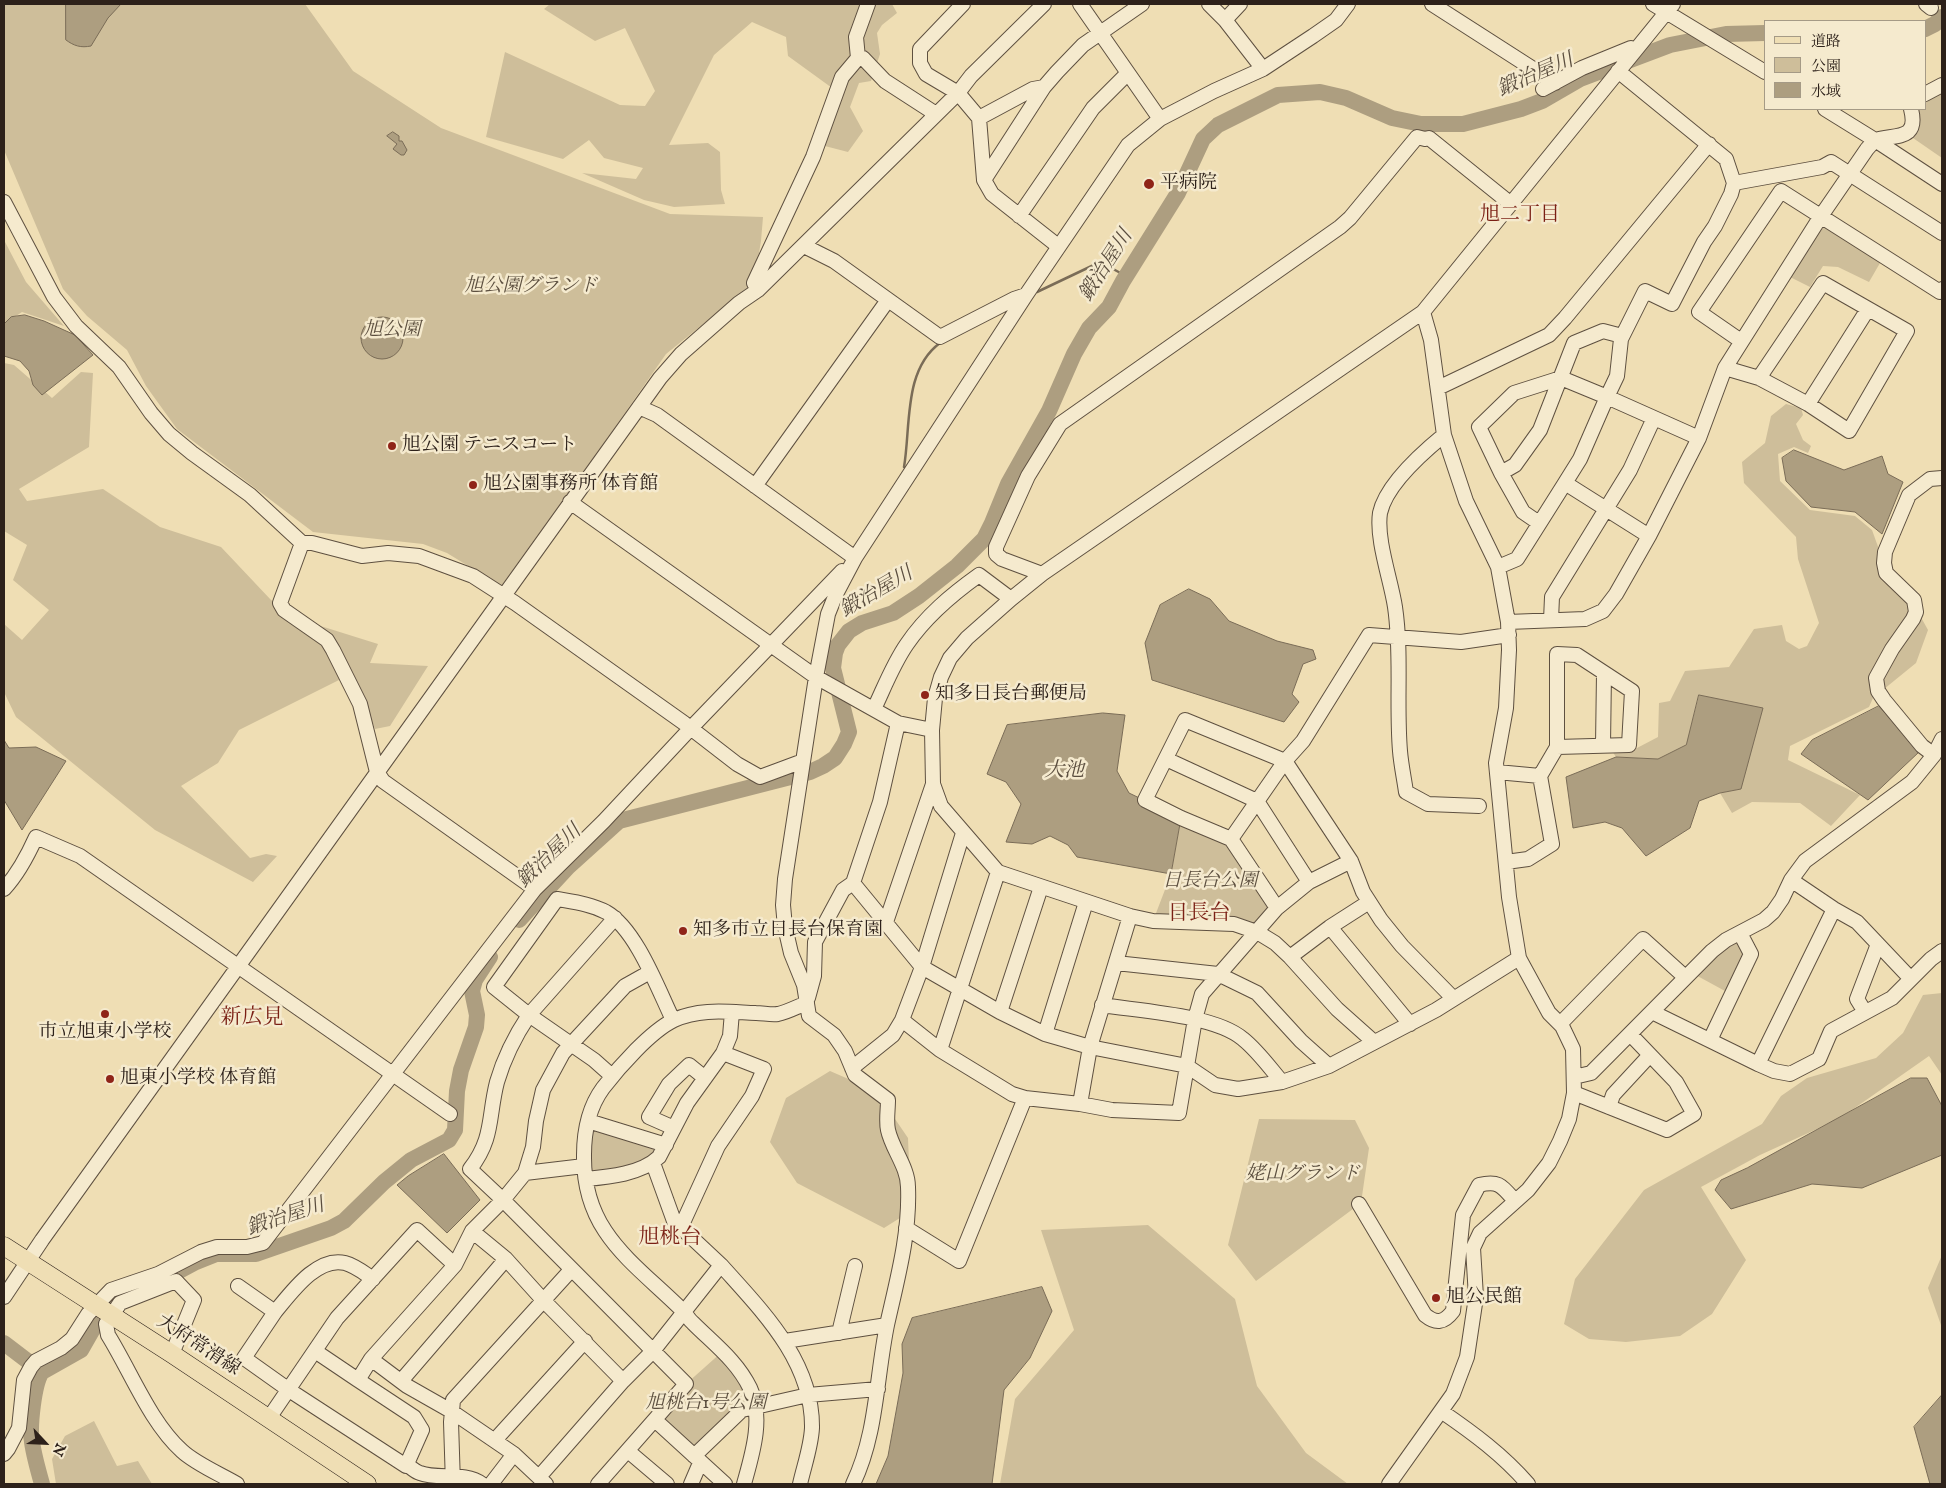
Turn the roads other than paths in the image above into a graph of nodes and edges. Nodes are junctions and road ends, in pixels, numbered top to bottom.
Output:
1 (868, 4) edge
2 (963, 4) edge
3 (1044, 4) edge
4 (1080, 4) edge
5 (1142, 4) edge
6 (1209, 4) edge
7 (1240, 4) edge
8 (1348, 4) edge
9 (1432, 4) edge
10 (1654, 4) edge
11 (1670, 8) edge
12 (1225, 20) junction
13 (1100, 34) junction
14 (1634, 51) junction
15 (858, 58) junction
16 (1263, 68) junction
17 (1618, 71) junction
18 (1764, 71) edge
19 (1127, 74) junction
20 (1942, 85) edge
21 (1044, 87) junction
22 (958, 93) junction
23 (1926, 93) edge
24 (1827, 110) edge
25 (1911, 110) edge
26 (936, 114) junction
27 (979, 118) junction
28 (1160, 120) junction
29 (1875, 140) junction
30 (1709, 144) junction
31 (1849, 174) junction
32 (984, 180) junction
33 (1734, 183) junction
34 (1942, 184) edge
35 (4, 202) edge
36 (1510, 204) junction
37 (1019, 216) junction
38 (1821, 216) junction
39 (1942, 233) edge
40 (804, 246) junction
41 (1058, 246) junction
42 (1942, 289) edge
43 (758, 290) junction
44 (1026, 295) junction
45 (888, 300) junction
46 (1868, 309) junction
47 (1423, 312) junction
48 (1622, 336) junction
49 (1741, 341) junction
50 (1725, 368) junction
51 (1561, 378) junction
52 (1759, 378) junction
53 (1438, 388) junction
54 (1607, 397) junction
55 (1808, 404) junction
56 (639, 407) junction
57 (1654, 418) junction
58 (1444, 435) junction
59 (1700, 438) junction
60 (1501, 473) junction
61 (1942, 478) edge
62 (1565, 483) junction
63 (755, 486) junction
64 (570, 502) junction
65 (1607, 510) junction
66 (1539, 523) junction
67 (1649, 536) junction
68 (302, 543) junction
69 (855, 558) junction
70 (1498, 567) junction
71 (1042, 574) junction
72 (504, 596) junction
73 (1010, 599) junction
74 (1551, 620) junction
75 (1509, 628) junction
76 (1398, 637) junction
77 (771, 644) junction
78 (1604, 673) junction
79 (816, 677) junction
80 (874, 710) junction
81 (898, 723) junction
82 (690, 729) junction
83 (932, 730) junction
84 (1942, 738) edge
85 (1603, 746) junction
86 (1557, 747) junction
87 (1934, 755) junction
88 (1166, 759) junction
89 (803, 761) junction
90 (1285, 761) junction
91 (377, 772) junction
92 (1496, 772) junction
93 (1540, 776) junction
94 (933, 784) junction
95 (1257, 801) junction
96 (1479, 806) dead end
97 (963, 833) junction
98 (1231, 839) junction
99 (1351, 861) junction
100 (1506, 862) junction
101 (998, 872) junction
102 (1791, 880) junction
103 (1310, 882) junction
104 (853, 884) junction
105 (1041, 887) junction
106 (4, 889) edge
107 (535, 889) junction
108 (1086, 902) junction
109 (1369, 902) junction
110 (1276, 908) junction
111 (1834, 909) junction
112 (1130, 916) junction
113 (615, 918) junction
114 (886, 922) junction
115 (1330, 927) junction
116 (1257, 932) junction
117 (1740, 934) junction
118 (1878, 944) junction
119 (1942, 951) edge
120 (1290, 957) junction
121 (1519, 958) junction
122 (1116, 963) junction
123 (922, 966) junction
124 (240, 967) junction
125 (650, 972) junction
126 (1218, 974) junction
127 (1685, 977) junction
128 (1910, 979) junction
129 (961, 988) junction
130 (1453, 998) junction
131 (807, 1003) junction
132 (1102, 1005) junction
133 (732, 1012) junction
134 (1000, 1012) junction
135 (1652, 1012) junction
136 (1865, 1012) junction
137 (529, 1015) junction
138 (1196, 1019) junction
139 (673, 1020) junction
140 (902, 1020) junction
141 (1410, 1024) junction
142 (1560, 1024) junction
143 (1045, 1034) junction
144 (1630, 1034) junction
145 (1710, 1040) junction
146 (1374, 1042) junction
147 (570, 1045) junction
148 (1090, 1047) junction
149 (940, 1050) junction
150 (723, 1052) junction
151 (1650, 1055) junction
152 (1758, 1064) junction
153 (1187, 1066) junction
154 (1329, 1066) junction
155 (852, 1068) junction
156 (392, 1075) junction
157 (612, 1076) junction
158 (1574, 1077) junction
159 (705, 1078) junction
160 (1282, 1082) junction
161 (1574, 1093) junction
162 (1025, 1098) junction
163 (1080, 1104) junction
164 (1609, 1107) junction
165 (450, 1114) dead end
166 (588, 1121) junction
167 (674, 1128) junction
168 (666, 1145) junction
169 (653, 1163) junction
170 (585, 1172) junction
171 (525, 1173) junction
172 (503, 1200) junction
173 (1515, 1201) junction
174 (1359, 1204) dead end
175 (681, 1227) junction
176 (906, 1228) junction
177 (472, 1231) junction
178 (4, 1246) edge
179 (506, 1259) junction
180 (27, 1262) junction
181 (454, 1265) junction
182 (721, 1265) junction
183 (855, 1266) dead end
184 (571, 1270) junction
185 (373, 1279) junction
186 (238, 1286) dead end
187 (4, 1297) edge
188 (543, 1300) junction
189 (104, 1311) junction
190 (683, 1311) junction
191 (275, 1312) junction
192 (887, 1325) junction
193 (839, 1333) junction
194 (585, 1341) junction
195 (785, 1341) junction
196 (652, 1351) junction
197 (315, 1352) junction
198 (172, 1354) junction
199 (371, 1359) junction
200 (358, 1380) junction
201 (401, 1381) junction
202 (623, 1381) junction
203 (878, 1389) junction
204 (289, 1390) junction
205 (808, 1395) junction
206 (755, 1408) junction
207 (451, 1411) junction
208 (1441, 1411) junction
209 (269, 1418) junction
210 (655, 1420) junction
211 (495, 1440) junction
212 (628, 1451) junction
213 (4, 1454) edge
214 (514, 1454) junction
215 (697, 1460) junction
216 (410, 1467) dead end
217 (453, 1480) edge
218 (543, 1481) edge
219 (602, 1483) edge
220 (237, 1484) edge
221 (367, 1484) edge
222 (482, 1484) edge
223 (491, 1484) edge
224 (667, 1484) edge
225 (692, 1484) edge
226 (725, 1484) edge
227 (744, 1484) edge
228 (800, 1484) edge
229 (853, 1484) edge
230 (1390, 1484) edge
231 (1528, 1484) edge

1 - 15 street
2 - 22 street
3 - 22 street
4 - 13 street
5 - 13 street
6 - 12 street
7 - 12 street
8 - 16 street
9 - 14 street
10 - 11 street
11 - 14 street
11 - 18 street
12 - 16 street
13 - 19 street
13 - 21 street
14 - 17 street
15 - 26 street
15 - 43 street
16 - 28 street
17 - 30 street
17 - 36 street
19 - 28 street
19 - 37 street
20 - 23 street
21 - 27 street
21 - 32 street
22 - 26 street
22 - 27 street
24 - 29 street
25 - 29 street
26 - 40 street
27 - 32 street
28 - 41 street
29 - 31 street
29 - 34 street
30 - 33 street
30 - 53 street
31 - 33 street
31 - 38 street
31 - 39 street
32 - 37 street
33 - 48 street
35 - 68 street
36 - 47 street
36 - 71 street
37 - 41 street
38 - 42 street
38 - 49 street
38 - 49 street
40 - 43 street
40 - 45 street
41 - 44 street
43 - 56 street
44 - 45 street
44 - 69 street
45 - 63 street
46 - 52 street
46 - 55 street
46 - 55 street
47 - 53 street
47 - 71 street
48 - 51 street
48 - 54 street
49 - 50 street
50 - 52 street
50 - 59 street
51 - 54 street
51 - 60 street
51 - 60 street
52 - 55 street
53 - 58 street
54 - 57 street
54 - 62 street
56 - 63 street
56 - 64 street
57 - 59 street
57 - 65 street
58 - 70 street
58 - 76 street
59 - 67 street
60 - 66 street
61 - 87 street
62 - 65 street
62 - 66 street
63 - 69 street
64 - 72 street
64 - 77 street
65 - 67 street
65 - 74 street
66 - 70 street
67 - 74 street
68 - 72 street
68 - 91 street
69 - 77 street
69 - 79 street
70 - 75 street
71 - 73 street
72 - 82 street
72 - 91 street
73 - 80 street
73 - 83 street
74 - 75 street
75 - 76 street
75 - 92 street
76 - 90 street
76 - 96 street
77 - 79 street
77 - 82 street
78 - 85 street
78 - 85 street
78 - 86 street
79 - 80 street
79 - 89 street
80 - 81 street
81 - 83 street
81 - 104 street
82 - 89 street
82 - 107 street
83 - 94 street
84 - 87 street
85 - 86 street
86 - 93 street
87 - 102 street
88 - 90 street
88 - 95 street
88 - 98 street
89 - 131 street
90 - 95 street
90 - 99 street
91 - 107 street
91 - 124 street
92 - 93 street
92 - 100 street
93 - 100 street
94 - 97 street
94 - 114 street
95 - 98 street
95 - 103 street
97 - 101 street
97 - 123 street
98 - 110 street
99 - 103 street
99 - 109 street
100 - 121 street
101 - 105 street
101 - 129 street
102 - 111 street
102 - 117 street
103 - 110 street
104 - 114 street
104 - 131 street
105 - 108 street
105 - 134 street
106 - 124 street
107 - 156 street
108 - 112 street
108 - 143 street
109 - 115 street
109 - 130 street
110 - 116 street
111 - 118 street
111 - 152 street
112 - 116 street
112 - 122 street
113 - 125 street
113 - 137 street
113 - 137 street
114 - 123 street
115 - 120 street
115 - 141 street
116 - 120 street
116 - 126 street
117 - 127 street
117 - 145 street
118 - 128 street
118 - 136 street
119 - 128 street
120 - 146 street
121 - 130 street
121 - 142 street
122 - 126 street
122 - 132 street
123 - 129 street
123 - 140 street
124 - 156 street
124 - 180 street
125 - 139 street
125 - 147 street
126 - 138 street
126 - 154 street
127 - 135 street
127 - 142 street
128 - 136 street
129 - 134 street
129 - 149 street
130 - 141 street
131 - 133 street
131 - 155 street
132 - 138 street
132 - 148 street
133 - 139 street
133 - 150 street
134 - 143 street
135 - 144 street
135 - 145 street
136 - 152 street
137 - 147 street
137 - 172 street
138 - 153 street
138 - 160 street
139 - 157 street
140 - 149 street
140 - 155 street
141 - 146 street
142 - 158 street
143 - 148 street
144 - 151 street
144 - 158 street
145 - 152 street
146 - 154 street
147 - 157 street
147 - 171 street
148 - 153 street
148 - 163 street
149 - 162 street
150 - 159 street
150 - 175 street
151 - 164 street
151 - 164 street
153 - 160 street
153 - 163 street
154 - 160 street
155 - 176 street
156 - 165 street
156 - 189 street
157 - 166 street
158 - 161 street
159 - 167 street
159 - 167 street
161 - 164 street
161 - 173 street
162 - 163 street
162 - 176 street
166 - 168 street
166 - 170 street
167 - 168 street
168 - 169 street
169 - 170 street
169 - 175 street
170 - 171 street
170 - 190 street
171 - 172 street
172 - 177 street
172 - 184 street
173 - 174 street
173 - 208 street
175 - 182 street
176 - 192 street
177 - 179 street
177 - 181 street
178 - 180 main road, 大府常滑線
179 - 188 street
179 - 201 street
180 - 187 street
180 - 189 main road, 大府常滑線
181 - 185 street
181 - 199 street
182 - 190 street
182 - 195 street
183 - 193 street
184 - 188 street
184 - 196 street
185 - 191 street
185 - 197 street
186 - 191 street
188 - 194 street
188 - 207 street
189 - 198 main road, 大府常滑線
189 - 198 street
189 - 213 street
189 - 220 street
190 - 196 street
190 - 206 street
191 - 204 street
192 - 193 street
192 - 203 street
193 - 195 street
194 - 202 street
194 - 211 street
195 - 205 street
196 - 202 street
196 - 210 street
197 - 200 street
197 - 204 street
198 - 209 main road, 大府常滑線
199 - 200 street
199 - 201 street
200 - 204 street
201 - 207 street
202 - 218 street
203 - 205 street
203 - 229 street
204 - 209 street
205 - 206 street
205 - 228 street
206 - 215 street
206 - 227 street
207 - 211 street
207 - 217 street
208 - 230 street
208 - 231 street
209 - 221 main road, 大府常滑線
210 - 212 street
210 - 215 street
211 - 214 street
212 - 219 street
212 - 224 street
214 - 218 street
214 - 223 street
215 - 225 street
215 - 226 street
216 - 217 street
217 - 222 street

